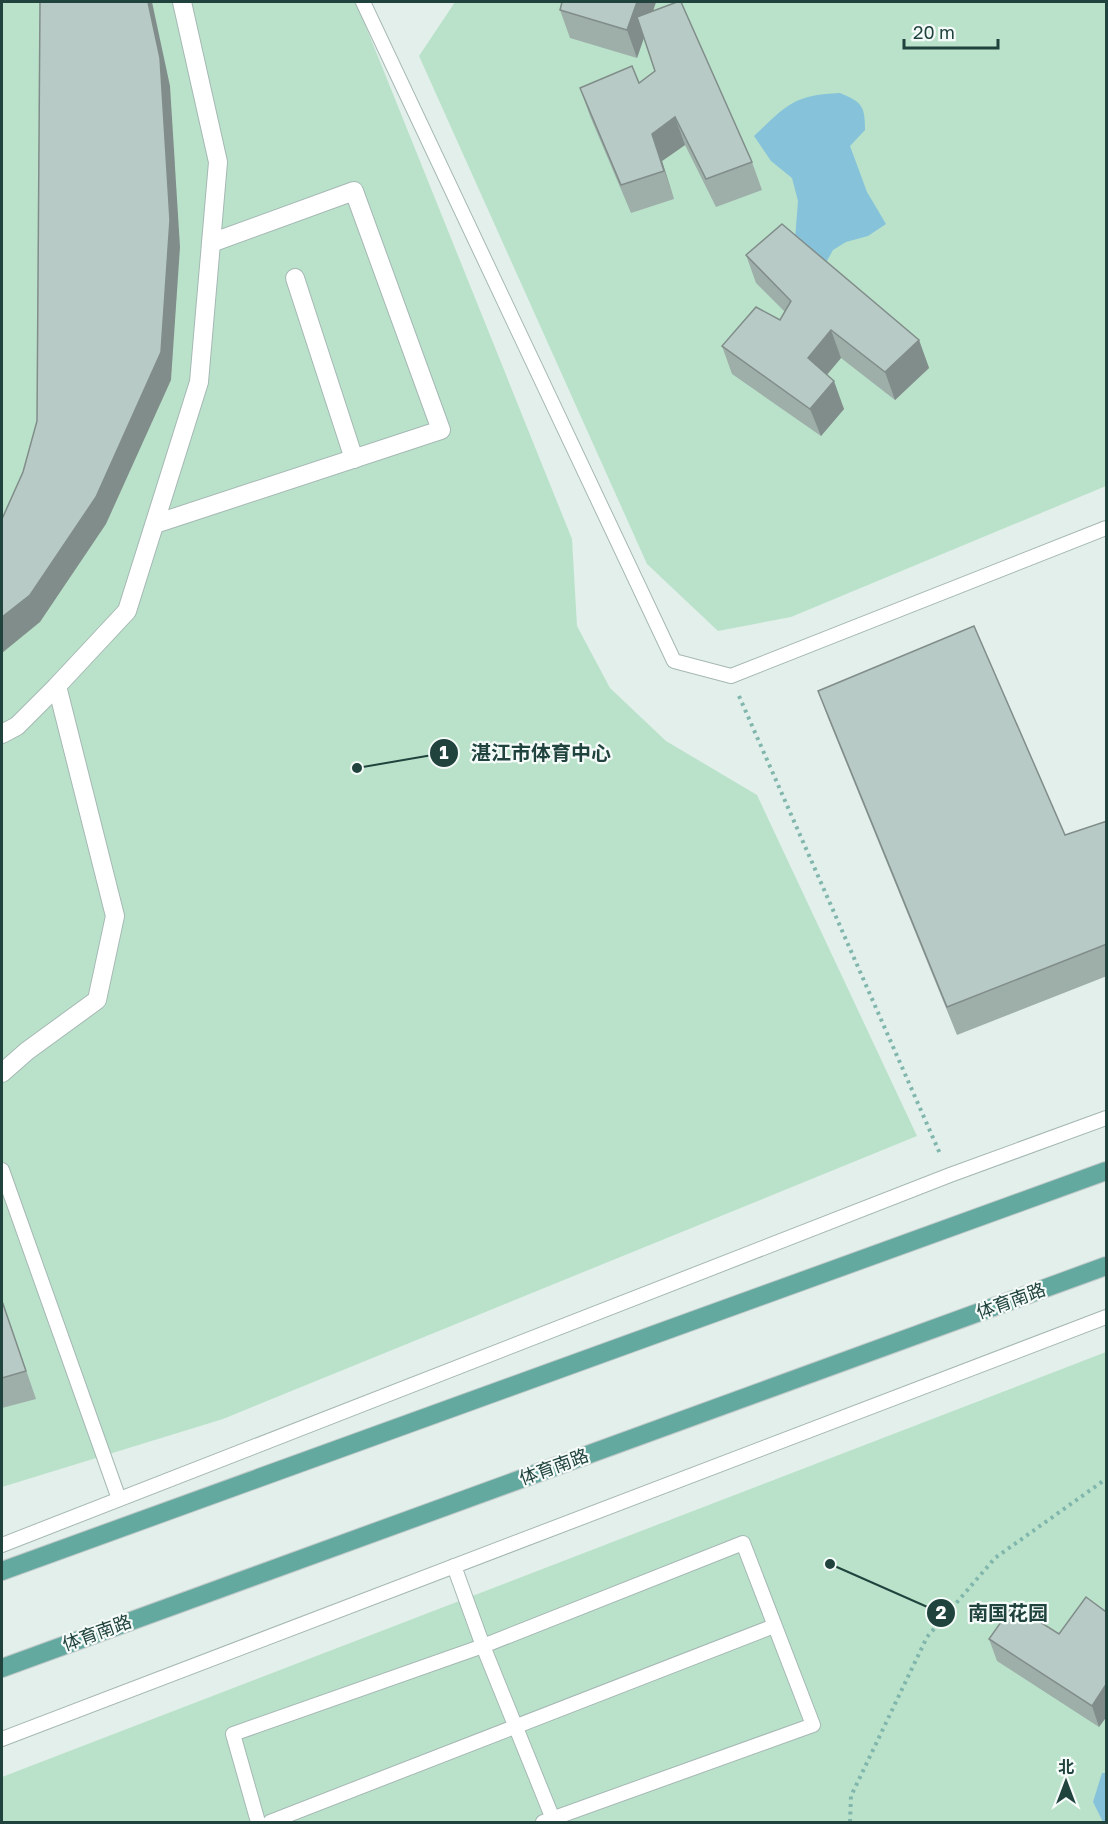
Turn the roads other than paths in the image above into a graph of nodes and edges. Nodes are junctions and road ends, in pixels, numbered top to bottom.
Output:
1 (182, 2) edge
2 (363, 2) edge
3 (211, 243) junction
4 (295, 278) dead end
5 (354, 459) junction
6 (155, 524) junction
7 (1107, 528) edge
8 (57, 687) junction
9 (2, 734) edge
10 (2, 1073) edge
11 (1107, 1118) edge
12 (2, 1170) edge
13 (1107, 1171) edge
14 (1107, 1266) edge
15 (1107, 1317) edge
16 (119, 1499) junction
17 (2, 1545) edge
18 (454, 1566) junction
19 (2, 1572) edge
20 (774, 1626) junction
21 (483, 1646) junction
22 (2, 1668) edge
23 (517, 1725) junction
24 (2, 1739) edge
25 (548, 1821) edge
26 (258, 1822) edge
27 (270, 1822) edge

1 - 3 street
2 - 7 lane
3 - 5 street
3 - 6 street
4 - 5 street
5 - 6 street
6 - 8 street
8 - 9 street
8 - 10 street
11 - 16 lane
12 - 16 lane
13 - 19 main road
14 - 22 main road, 体育南路
15 - 18 lane
16 - 17 lane
18 - 21 lane
18 - 24 lane
20 - 21 lane
20 - 23 lane
20 - 25 lane
21 - 23 lane
21 - 26 lane
23 - 25 lane
23 - 27 lane

